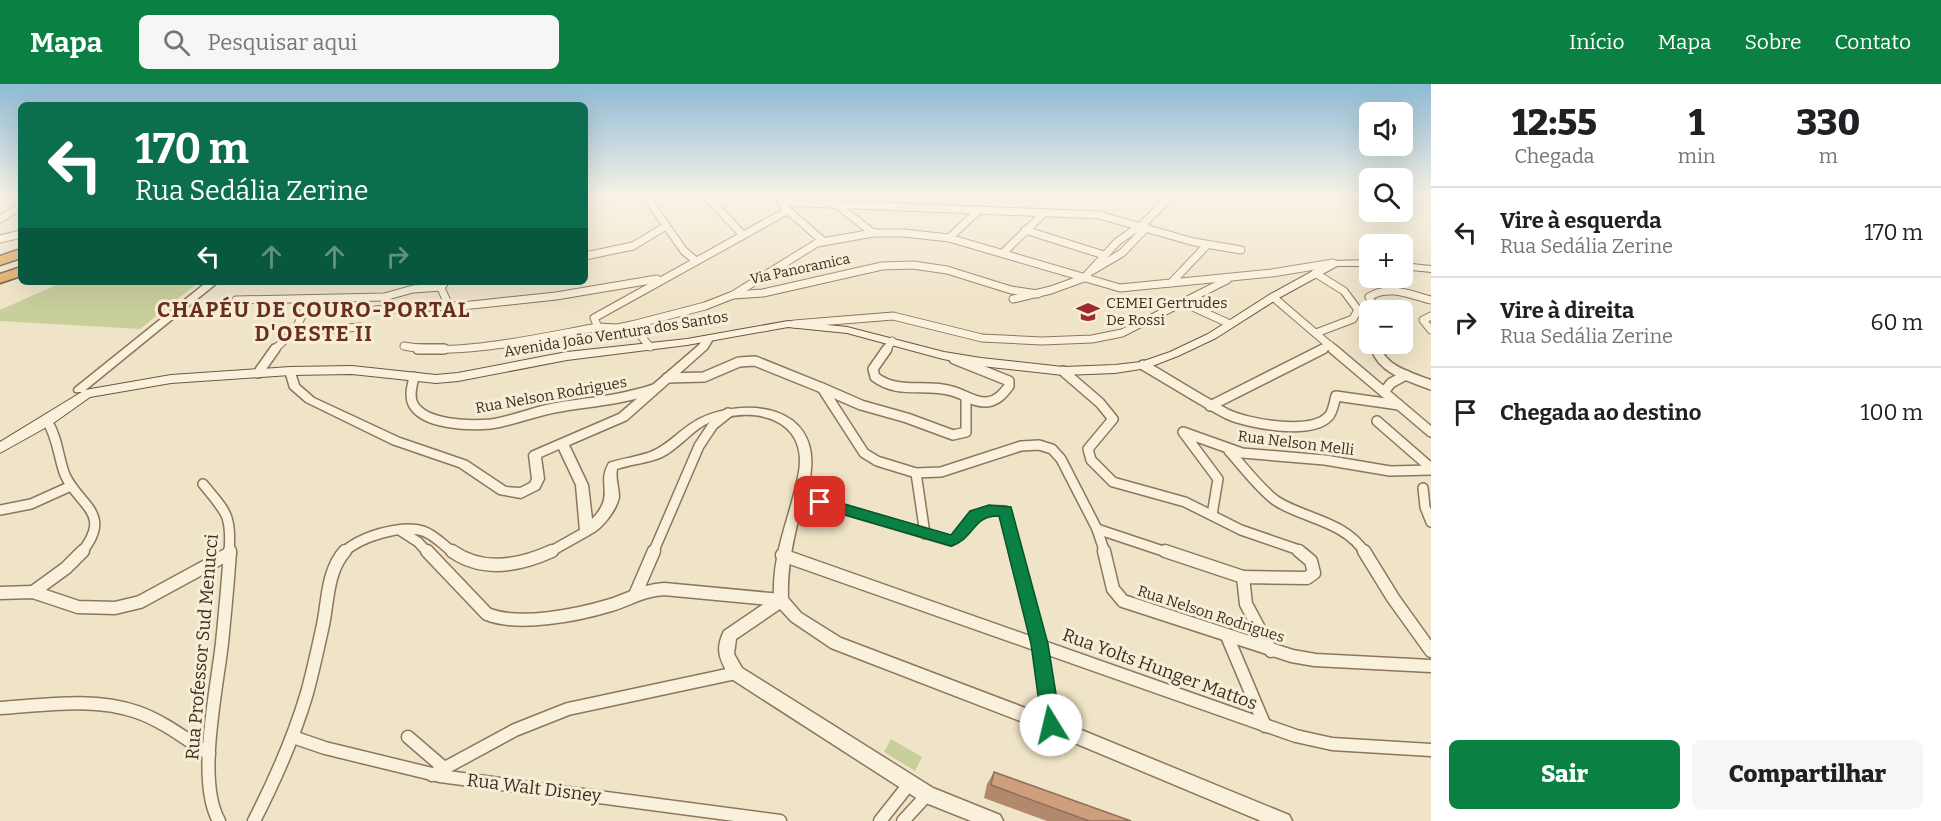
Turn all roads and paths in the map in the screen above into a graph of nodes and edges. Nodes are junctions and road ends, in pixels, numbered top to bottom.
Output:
1 (657, 231) edge
2 (670, 231) edge
3 (740, 231) edge
4 (750, 231) edge
5 (811, 231) edge
6 (957, 231) edge
7 (1024, 231) edge
8 (1029, 231) edge
9 (1135, 231) edge
10 (1137, 231) edge
11 (1160, 231) edge
12 (873, 233) joint
13 (18, 235) edge
14 (744, 235) junction
15 (950, 238) junction
16 (0, 239) edge
17 (823, 241) junction
18 (1207, 245) junction
19 (1241, 250) dead end
20 (1004, 252) junction
21 (18, 254) edge
22 (588, 255) edge
23 (1104, 255) junction
24 (0, 261) edge
25 (696, 261) junction
26 (1335, 263) junction
27 (1359, 263) edge
28 (1413, 267) edge
29 (1431, 269) edge
30 (1091, 271) junction
31 (18, 272) edge
32 (1315, 273) junction
33 (668, 276) junction
34 (1232, 277) junction
35 (1084, 278) junction
36 (0, 279) edge
37 (1171, 283) junction
38 (209, 285) edge
39 (437, 285) edge
40 (443, 285) edge
41 (1038, 294) junction
42 (733, 295) junction
43 (1273, 297) junction
44 (309, 299) junction
45 (1013, 299) dead end
46 (236, 300) dead end
47 (1371, 300) edge
48 (1431, 300) edge
49 (1184, 303) junction
50 (449, 306) junction
51 (375, 310) dead end
52 (1431, 316) edge
53 (854, 318) junction
54 (794, 324) junction
55 (1230, 324) junction
56 (632, 325) junction
57 (360, 327) dead end
58 (598, 327) junction
59 (847, 330) junction
60 (1431, 330) edge
61 (293, 332) junction
62 (1316, 333) junction
63 (708, 339) junction
64 (892, 341) junction
65 (1330, 345) junction
66 (404, 346) dead end
67 (650, 347) junction
68 (1378, 354) edge
69 (944, 355) junction
70 (1143, 366) junction
71 (290, 371) junction
72 (1063, 371) junction
73 (258, 373) junction
74 (1406, 375) junction
75 (414, 377) junction
76 (667, 378) junction
77 (1431, 385) edge
78 (655, 388) junction
79 (822, 388) junction
80 (84, 392) junction
81 (1384, 392) junction
82 (966, 397) junction
83 (1399, 405) junction
84 (1210, 406) junction
85 (728, 413) junction
86 (47, 421) junction
87 (1377, 421) dead end
88 (1431, 432) edge
89 (562, 444) junction
90 (0, 446) edge
91 (1227, 449) junction
92 (1431, 469) edge
93 (916, 472) junction
94 (203, 484) dead end
95 (71, 486) junction
96 (1423, 488) dead end
97 (799, 496) junction
98 (0, 510) edge
99 (1212, 515) junction
100 (1431, 522) edge
101 (1097, 529) junction
102 (401, 531) junction
103 (587, 531) junction
104 (924, 534) junction
105 (230, 553) junction
106 (782, 555) junction
107 (1243, 577) junction
108 (33, 592) junction
109 (0, 593) edge
110 (636, 595) junction
111 (781, 600) junction
112 (1227, 636) junction
113 (1039, 644) junction
114 (1271, 651) junction
115 (1431, 651) edge
116 (1431, 666) edge
117 (736, 673) junction
118 (0, 708) edge
119 (1051, 725) junction
120 (1265, 726) junction
121 (293, 737) junction
122 (408, 737) dead end
123 (1431, 750) edge
124 (209, 754) junction
125 (438, 772) junction
126 (910, 783) junction
127 (927, 795) junction
128 (219, 821) edge
129 (254, 821) edge
130 (780, 821) edge
131 (880, 821) edge
132 (903, 821) edge
133 (994, 821) edge
134 (1283, 821) edge

1 - 22 street
2 - 25 street
3 - 14 street
4 - 14 street
5 - 17 street
6 - 15 street
7 - 20 street
8 - 23 street
9 - 23 street
10 - 30 street
11 - 18 street
12 - 15 street
12 - 17 street
13 - 16 street
14 - 25 street
15 - 20 street
17 - 42 street
18 - 19 street
18 - 37 street
20 - 35 street
21 - 24 highway
23 - 30 street
25 - 33 street
26 - 27 main road, Avenida João Ventura dos Santos
26 - 32 main road, Avenida João Ventura dos Santos
26 - 34 street
28 - 29 main road
30 - 35 street
31 - 36 highway
32 - 43 main road, Avenida João Ventura dos Santos
32 - 62 street
33 - 50 street
33 - 58 street
34 - 37 street
34 - 49 street
35 - 37 street
35 - 41 street
38 - 80 street
39 - 44 street
40 - 50 street
41 - 42 street, Via Panoramica
41 - 45 street
42 - 56 street, Via Panoramica
43 - 55 main road, Avenida João Ventura dos Santos
43 - 62 street
44 - 46 street
44 - 61 street
47 - 48 street
49 - 53 street
49 - 55 street
50 - 51 street
52 - 60 street
53 - 54 street
53 - 59 street
54 - 59 main road, Avenida João Ventura dos Santos
54 - 63 main road, Avenida João Ventura dos Santos
55 - 70 main road, Avenida João Ventura dos Santos
56 - 58 street, Via Panoramica
56 - 67 street
57 - 61 street
58 - 66 street, Via Panoramica
59 - 64 main road, Avenida João Ventura dos Santos
61 - 73 street
62 - 65 street
63 - 67 main road, Avenida João Ventura dos Santos
63 - 76 street
64 - 69 main road, Avenida João Ventura dos Santos
64 - 82 street
65 - 81 street
65 - 84 street
67 - 75 main road, Avenida João Ventura dos Santos
68 - 74 street
69 - 72 main road, Avenida João Ventura dos Santos
69 - 82 street
70 - 72 main road, Avenida João Ventura dos Santos
70 - 84 street
71 - 73 main road, Avenida João Ventura dos Santos
71 - 75 main road, Avenida João Ventura dos Santos
71 - 89 street
72 - 99 street
73 - 80 main road, Avenida João Ventura dos Santos
74 - 77 street
74 - 81 street
75 - 78 street, Rua Nelson Rodrigues
76 - 78 street
76 - 79 street
78 - 89 street
79 - 82 street
79 - 93 street, Rua Nelson Rodrigues
80 - 86 main road
80 - 90 main road
81 - 83 street
83 - 84 street
83 - 88 street
85 - 97 street
85 - 103 street
85 - 110 street
86 - 90 main road
86 - 95 street
87 - 92 street
89 - 103 street
91 - 92 street, Rua Nelson Melli
91 - 99 street, Rua Nelson Melli
91 - 115 street
93 - 101 street, Rua Nelson Rodrigues
93 - 104 street
94 - 105 street, Rua Professor Sud Menucci
95 - 98 street
95 - 108 street
96 - 100 street
97 - 104 street
97 - 106 street
99 - 107 street
101 - 107 street
101 - 112 street, Rua Nelson Rodrigues
102 - 103 street
102 - 110 street
102 - 121 street
104 - 113 street
105 - 108 street
105 - 124 street, Rua Professor Sud Menucci
106 - 111 street
106 - 113 street, Rua Yolts Hunger Mattos
107 - 114 street
108 - 109 street
110 - 111 street
111 - 117 street
111 - 119 street
112 - 114 street, Rua Nelson Rodrigues
112 - 120 street
113 - 119 street
113 - 120 street, Rua Yolts Hunger Mattos
114 - 116 street, Rua Nelson Rodrigues
117 - 125 street
117 - 126 street
118 - 124 street
119 - 134 street
120 - 123 street, Rua Yolts Hunger Mattos
121 - 125 street, Rua Walt Disney
121 - 129 street
122 - 125 street
124 - 128 street, Rua Professor Sud Menucci
125 - 130 street, Rua Walt Disney
126 - 127 street
126 - 131 street
127 - 132 street
127 - 133 street

